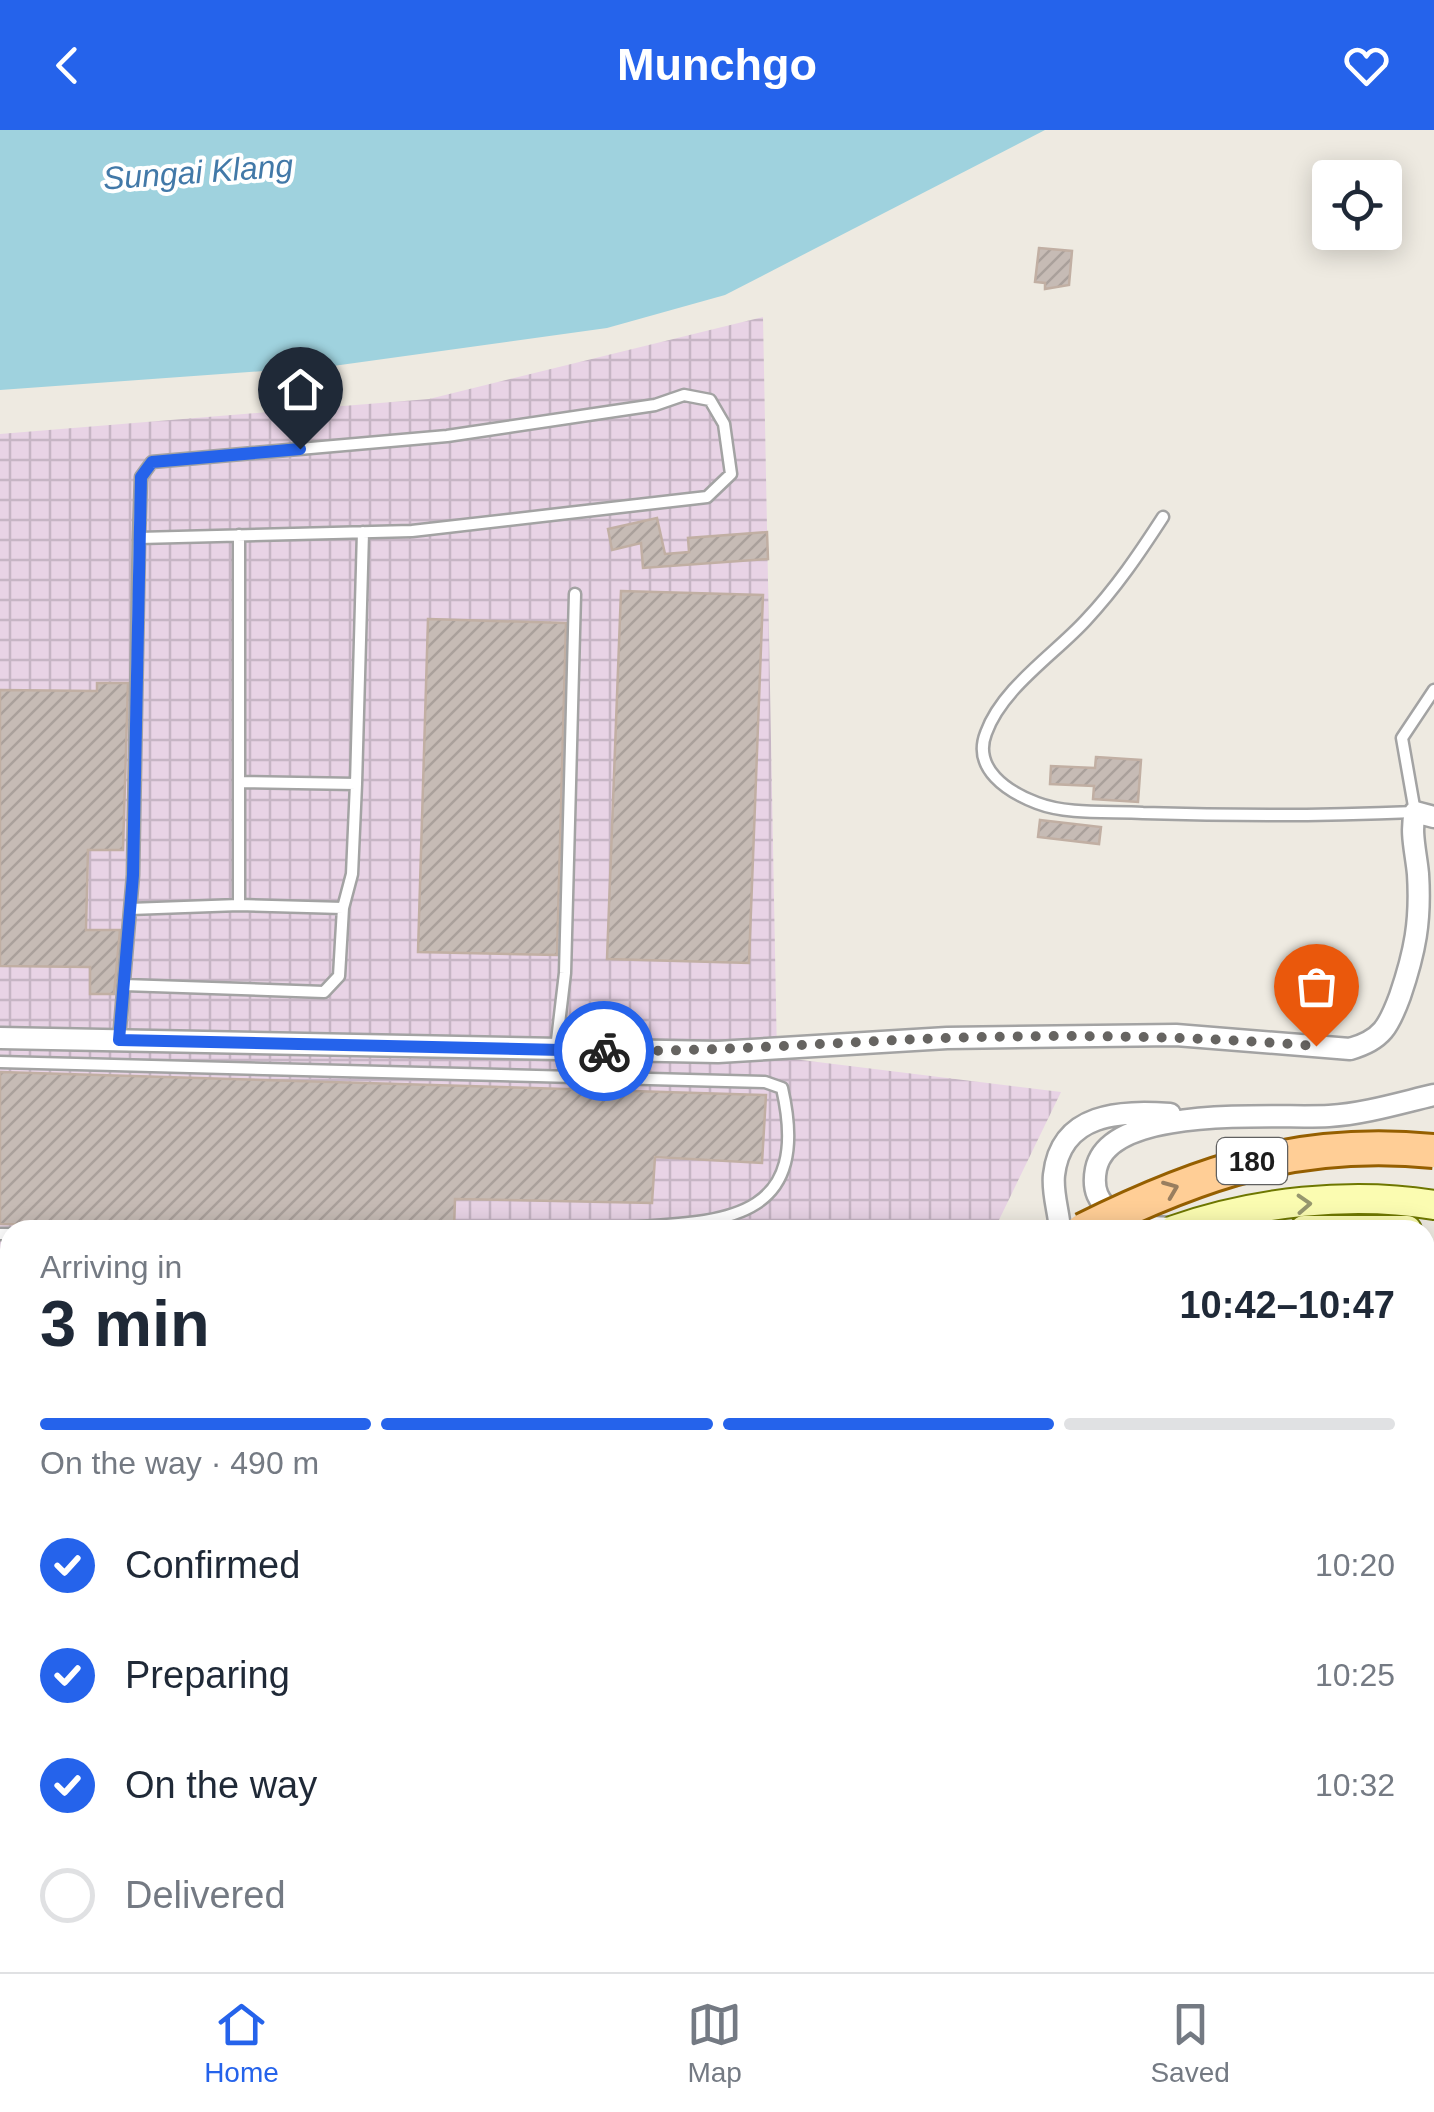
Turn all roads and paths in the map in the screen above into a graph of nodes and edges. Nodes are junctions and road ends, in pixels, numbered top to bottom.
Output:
1 (1163, 517) dead end
2 (363, 532) junction
3 (238, 535) junction
4 (139, 538) junction
5 (575, 594) dead end
6 (1434, 690) edge
7 (239, 782) junction
8 (356, 784) junction
9 (1425, 814) edge
10 (239, 905) junction
11 (343, 908) junction
12 (130, 909) junction
13 (124, 985) junction
14 (0, 1038) edge
15 (119, 1040) junction
16 (556, 1050) junction
17 (0, 1062) edge
18 (1434, 1095) edge
19 (1227, 1118) junction
20 (1434, 1152) edge
21 (1434, 1205) edge
22 (700, 1220) edge
23 (1059, 1220) edge
24 (1105, 1220) edge
25 (1122, 1220) edge
26 (1215, 1220) edge

1 - 9 lane
2 - 3 lane
2 - 4 lane
2 - 8 lane
3 - 4 lane
3 - 7 lane
4 - 12 lane
5 - 16 lane
6 - 9 lane
7 - 8 lane
7 - 10 lane
8 - 11 lane
9 - 16 street
10 - 11 lane
10 - 12 lane
11 - 13 lane
12 - 13 lane
13 - 15 lane
14 - 15 street
15 - 16 street
17 - 22 lane
18 - 19 street
19 - 23 street
19 - 25 street
24 -> 20 main road, 180, bridge
26 -> 21 main road

